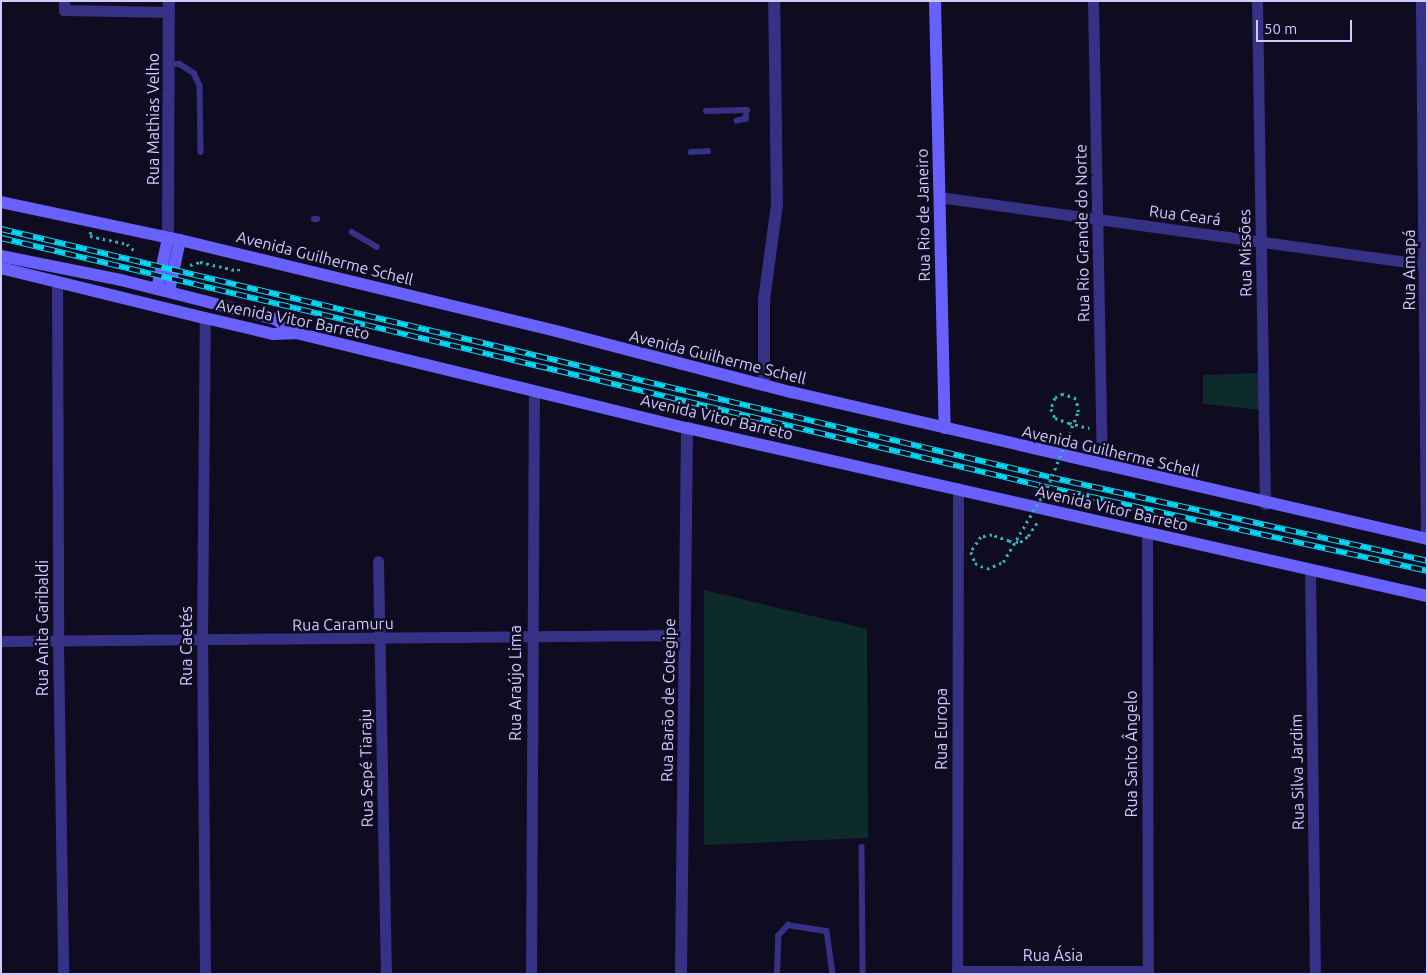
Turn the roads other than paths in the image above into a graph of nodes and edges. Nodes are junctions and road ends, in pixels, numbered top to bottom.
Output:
1 (64, 1) edge
2 (774, 1) edge
3 (935, 1) edge
4 (1094, 1) edge
5 (1257, 1) edge
6 (1421, 1) edge
7 (169, 7) edge
8 (169, 64) junction
9 (706, 111) dead end
10 (737, 122) dead end
11 (201, 152) dead end
12 (691, 152) dead end
13 (708, 152) dead end
14 (939, 197) junction
15 (1, 202) edge
16 (1099, 220) junction
17 (352, 232) dead end
18 (174, 239) junction
19 (1260, 241) junction
20 (377, 247) dead end
21 (1, 256) edge
22 (1426, 265) edge
23 (1, 268) edge
24 (57, 282) junction
25 (163, 290) junction
26 (205, 318) junction
27 (296, 333) junction
28 (764, 385) junction
29 (534, 391) junction
30 (687, 428) junction
31 (946, 428) junction
32 (1102, 465) junction
33 (958, 488) junction
34 (1266, 504) junction
35 (1147, 534) junction
36 (1426, 539) edge
37 (378, 561) dead end
38 (1310, 570) junction
39 (1427, 596) edge
40 (685, 635) junction
41 (532, 638) junction
42 (380, 640) junction
43 (1, 641) edge
44 (202, 641) junction
45 (58, 643) junction
46 (862, 847) dead end
47 (957, 971) joint
48 (1148, 973) edge
49 (63, 974) edge
50 (205, 974) edge
51 (386, 974) edge
52 (531, 974) edge
53 (681, 974) edge
54 (777, 974) edge
55 (833, 974) edge
56 (863, 974) edge
57 (1315, 974) edge

1 - 7 street
2 - 28 street
3 - 14 main road, Rua Rio de Janeiro
4 - 16 street, Rua Rio Grande do Norte
5 - 19 street, Rua Missões
6 - 22 street, Rua Amapá
7 - 8 street, Rua Mathias Velho
8 - 11 lane
8 - 18 street, Rua Mathias Velho
9 - 10 lane
12 - 13 lane
14 - 16 street, Rua Ceará
14 - 31 main road, Rua Rio de Janeiro
15 - 18 main road, Avenida Guilherme Schell
16 - 19 street, Rua Ceará
16 - 32 street, Rua Rio Grande do Norte
17 - 20 lane
18 - 25 main road
18 - 28 main road, Avenida Guilherme Schell
19 - 22 street, Rua Ceará
19 - 34 street, Rua Missões
21 - 25 main road
22 - 36 street, Rua Amapá
23 - 24 main road, Avenida Vitor Barreto
24 - 26 main road, Avenida Vitor Barreto
24 - 45 street, Rua Anita Garibaldi
25 - 27 main road
26 - 27 main road, Avenida Vitor Barreto
26 - 44 street, Rua Caetés
27 - 29 main road, Avenida Vitor Barreto
28 - 31 main road, Avenida Guilherme Schell
29 - 30 main road, Avenida Vitor Barreto
29 - 41 street, Rua Araújo Lima
30 - 33 main road, Avenida Vitor Barreto
30 - 40 street, Rua Barão de Cotegipe
31 - 32 main road, Avenida Guilherme Schell
32 - 34 main road, Avenida Guilherme Schell
33 - 35 main road, Avenida Vitor Barreto
33 - 47 street, Rua Europa
34 - 36 main road, Avenida Guilherme Schell
35 - 38 main road, Avenida Vitor Barreto
35 - 48 street, Rua Santo Ângelo
37 - 42 street, Rua Sepé Tiaraju
38 - 39 main road, Avenida Vitor Barreto
38 - 57 street, Rua Silva Jardim
40 - 41 street, Rua Caramuru
40 - 53 street, Rua Barão de Cotegipe
41 - 42 street, Rua Caramuru
41 - 52 street, Rua Araújo Lima
42 - 44 street, Rua Caramuru
42 - 51 street, Rua Sepé Tiaraju
43 - 45 street, Rua Caramuru
44 - 45 street, Rua Caramuru
44 - 50 street, Rua Caetés
45 - 49 street, Rua Anita Garibaldi
46 - 56 lane
47 - 48 street, Rua Ásia
54 - 55 lane

